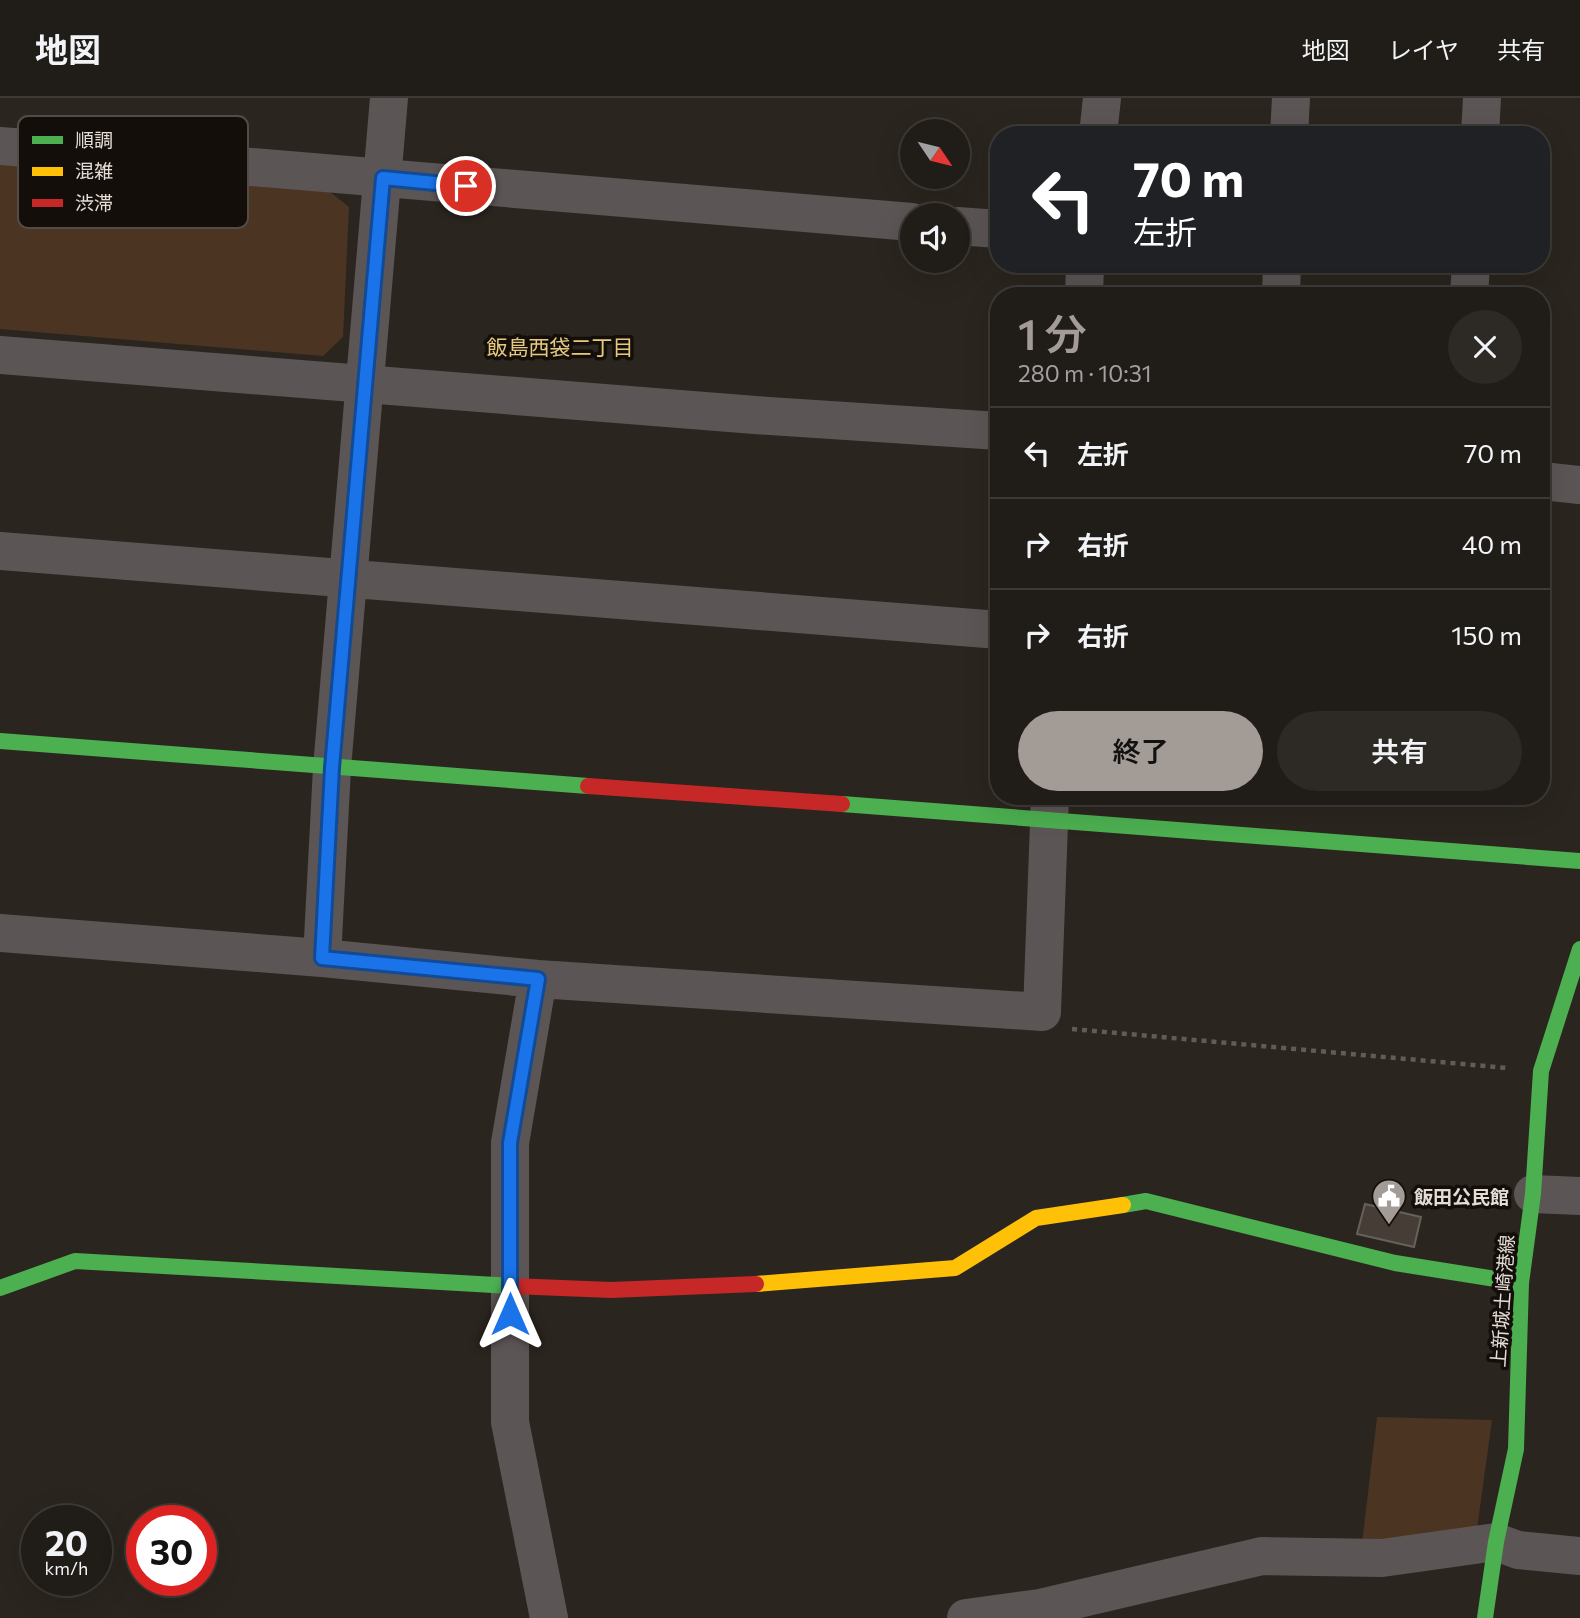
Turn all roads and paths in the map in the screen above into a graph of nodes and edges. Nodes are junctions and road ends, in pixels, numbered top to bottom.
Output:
1 (389, 98) edge
2 (1101, 98) edge
3 (1291, 98) edge
4 (1482, 98) edge
5 (1099, 126) edge
6 (1289, 126) edge
7 (1480, 126) edge
8 (0, 146) edge
9 (18, 148) edge
10 (248, 167) edge
11 (383, 178) junction
12 (900, 221) edge
13 (970, 227) edge
14 (990, 228) edge
15 (0, 355) edge
16 (365, 384) junction
17 (990, 430) edge
18 (1550, 482) edge
19 (1580, 485) edge
20 (0, 551) edge
21 (348, 579) junction
22 (990, 629) edge
23 (0, 741) edge
24 (332, 768) junction
25 (990, 804) edge
26 (1012, 805) edge
27 (1049, 807) edge
28 (1580, 861) edge
29 (0, 933) edge
30 (1580, 949) edge
31 (322, 958) junction
32 (538, 979) junction
33 (1042, 1012) junction
34 (1541, 1071) junction
35 (1533, 1194) junction
36 (1580, 1196) edge
37 (1521, 1283) junction
38 (510, 1286) junction
39 (0, 1288) edge
40 (1496, 1542) junction
41 (1580, 1556) edge
42 (549, 1618) edge
43 (966, 1618) edge
44 (1486, 1618) edge

1 - 11 street
2 - 5 street
3 - 6 street
4 - 7 street
8 - 9 street
10 - 11 street
11 - 12 street
11 - 16 street
13 - 14 street
15 - 16 street
16 - 17 street
16 - 21 street
18 - 19 street
20 - 21 street
21 - 22 street
21 - 24 street
23 - 24 street
24 - 25 street
24 - 31 street
26 - 27 street
27 - 28 street
27 - 33 street
29 - 31 street
30 - 34 street, 上新城土崎港線
31 - 32 street
32 - 33 street
32 - 38 street
33 - 34 path
34 - 35 street, 上新城土崎港線
35 - 36 street
35 - 37 street, 上新城土崎港線
37 - 38 street
37 - 40 street, 上新城土崎港線
38 - 39 street
38 - 42 street
40 - 41 street
40 - 43 street
40 - 44 street, 上新城土崎港線

